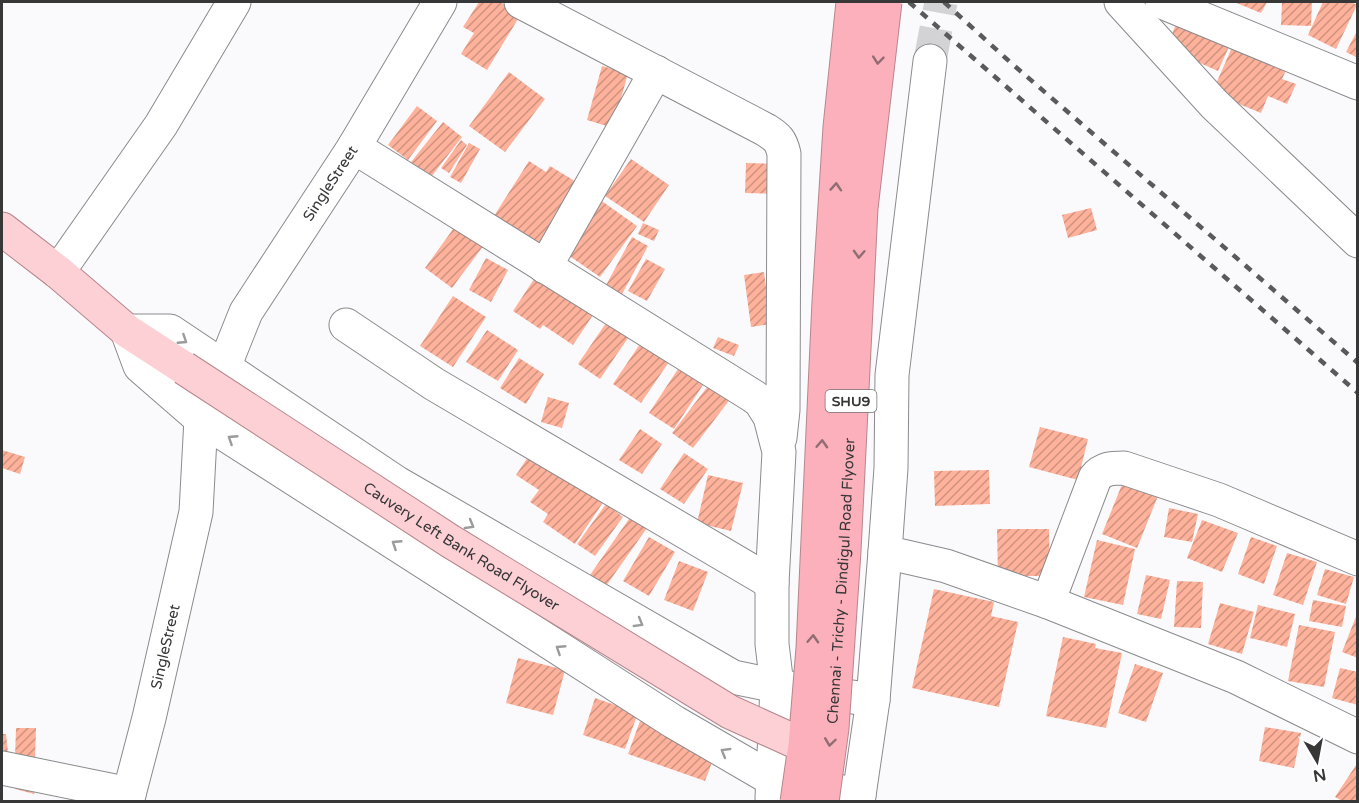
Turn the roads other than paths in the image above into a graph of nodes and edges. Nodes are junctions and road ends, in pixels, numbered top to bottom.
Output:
1 (234, 2) edge
2 (440, 2) edge
3 (522, 2) edge
4 (853, 2) edge
5 (885, 2) edge
6 (1122, 2) edge
7 (1162, 2) edge
8 (930, 61) tunnel mouth
9 (656, 72) junction
10 (1358, 83) edge
11 (354, 147) junction
12 (2, 229) edge
13 (1358, 241) edge
14 (545, 267) junction
15 (58, 272) junction
16 (346, 325) dead end
17 (127, 331) junction
18 (224, 367) junction
19 (201, 419) junction
20 (779, 452) junction
21 (885, 552) junction
22 (1358, 559) edge
23 (772, 583) junction
24 (1048, 602) junction
25 (777, 686) junction
26 (873, 700) junction
27 (1358, 737) edge
28 (805, 746) junction
29 (2, 768) edge
30 (772, 790) edge
31 (128, 798) edge
32 (859, 798) edge
33 (797, 801) edge
34 (822, 801) edge

1 - 15 street
2 - 11 street, SingleStreet
3 - 9 street
28 -> 4 highway, Chennai - Trichy - Dindigul Road Flyover / SHU9, bridge
5 -> 34 highway, Chennai - Trichy - Dindigul Road Flyover / SHU9, bridge
6 - 13 street
7 - 10 street
8 - 21 street
9 - 14 street
9 - 20 street
11 - 14 street
11 - 18 street, SingleStreet
12 - 15 main road, Cauvery Left Bank Road Flyover
14 - 20 street
15 - 17 main road, Cauvery Left Bank Road Flyover
16 - 23 street
17 -> 18 street
17 - 19 street
17 - 28 main road, Cauvery Left Bank Road Flyover, bridge
18 -> 25 street
30 -> 19 street
19 - 31 street, SingleStreet
20 - 23 street
21 - 24 street
21 - 26 street
22 - 24 street
23 - 25 street
24 - 27 street
25 - 26 street
25 - 30 street
26 - 32 street
28 - 33 highway, Chennai - Trichy - Dindigul Road Flyover / SHU9, bridge
29 - 31 street
30 - 32 street

